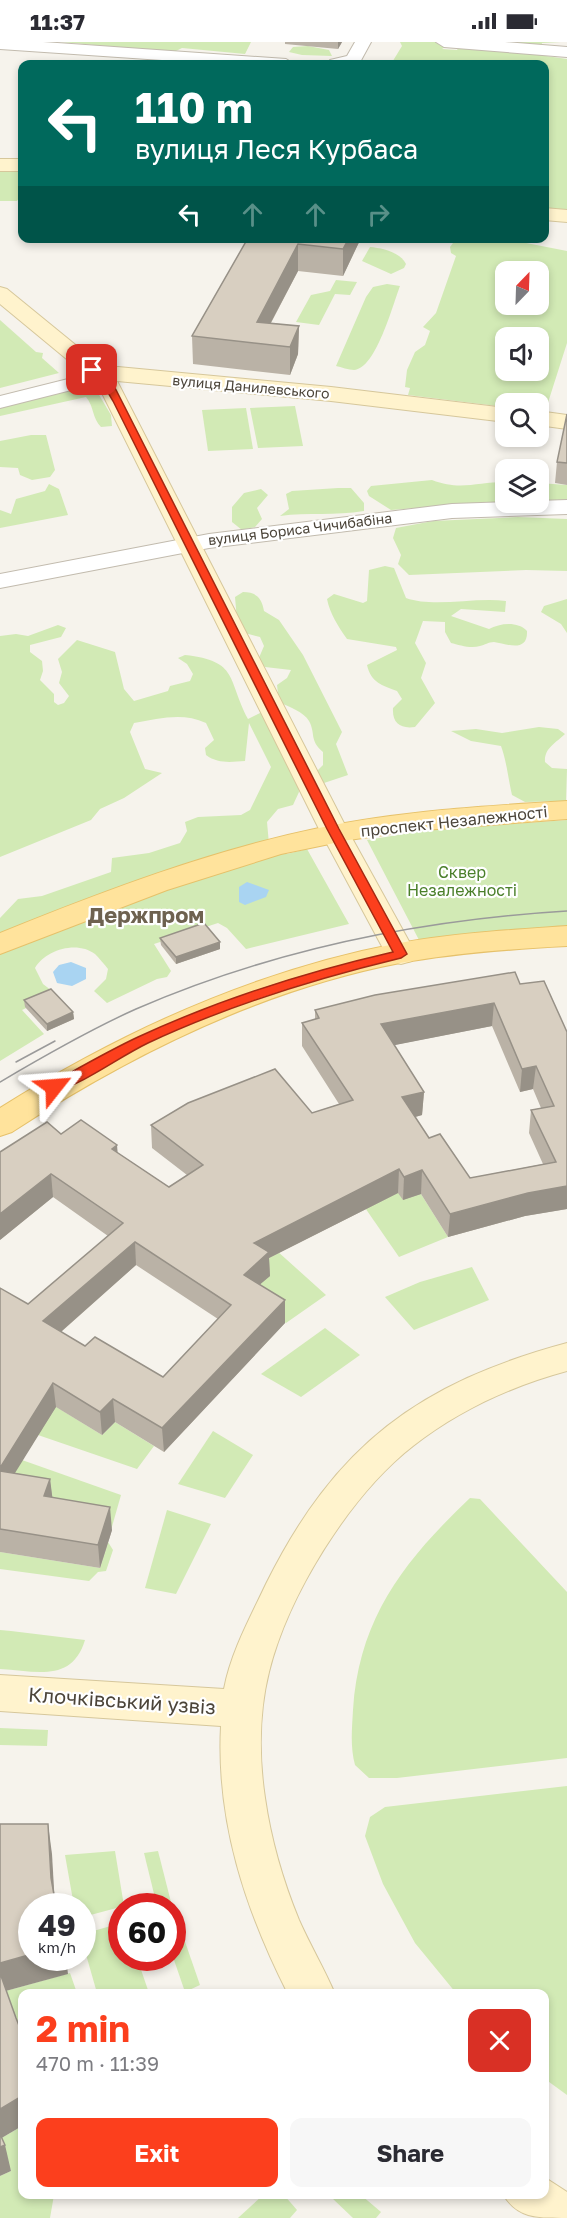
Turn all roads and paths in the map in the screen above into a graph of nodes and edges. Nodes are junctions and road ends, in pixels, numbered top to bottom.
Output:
1 (363, 42) edge
2 (444, 42) edge
3 (0, 44) edge
4 (567, 52) edge
5 (229, 60) edge
6 (353, 60) edge
7 (0, 165) edge
8 (18, 165) edge
9 (549, 214) edge
10 (567, 216) edge
11 (0, 293) edge
12 (100, 377) junction
13 (0, 402) edge
14 (495, 414) edge
15 (549, 420) edge
16 (567, 422) edge
17 (567, 507) edge
18 (190, 543) junction
19 (0, 581) edge
20 (567, 810) edge
21 (335, 834) junction
22 (567, 936) edge
23 (0, 944) edge
24 (401, 954) junction
25 (0, 1124) edge
26 (567, 1358) edge
27 (0, 1693) edge
28 (244, 1709) junction
29 (309, 1989) edge
30 (534, 2199) edge
31 (562, 2218) edge

1 - 6 street
2 - 4 street
3 - 5 street
7 - 8 street
9 - 10 street
11 - 12 street
12 - 13 street, вулиця Данилевського
12 - 14 street, вулиця Данилевського
12 - 18 street
15 - 16 street
17 - 18 street, вулиця Бориса Чичибабіна
18 - 19 street, вулиця Бориса Чичибабіна
18 - 21 street
20 - 21 main road, проспект Незалежності
21 - 23 main road, проспект Незалежності
21 - 24 street
22 - 24 main road
24 - 25 main road
26 - 28 street
27 - 28 street, Клочківський узвіз
28 - 29 street
30 - 31 street

